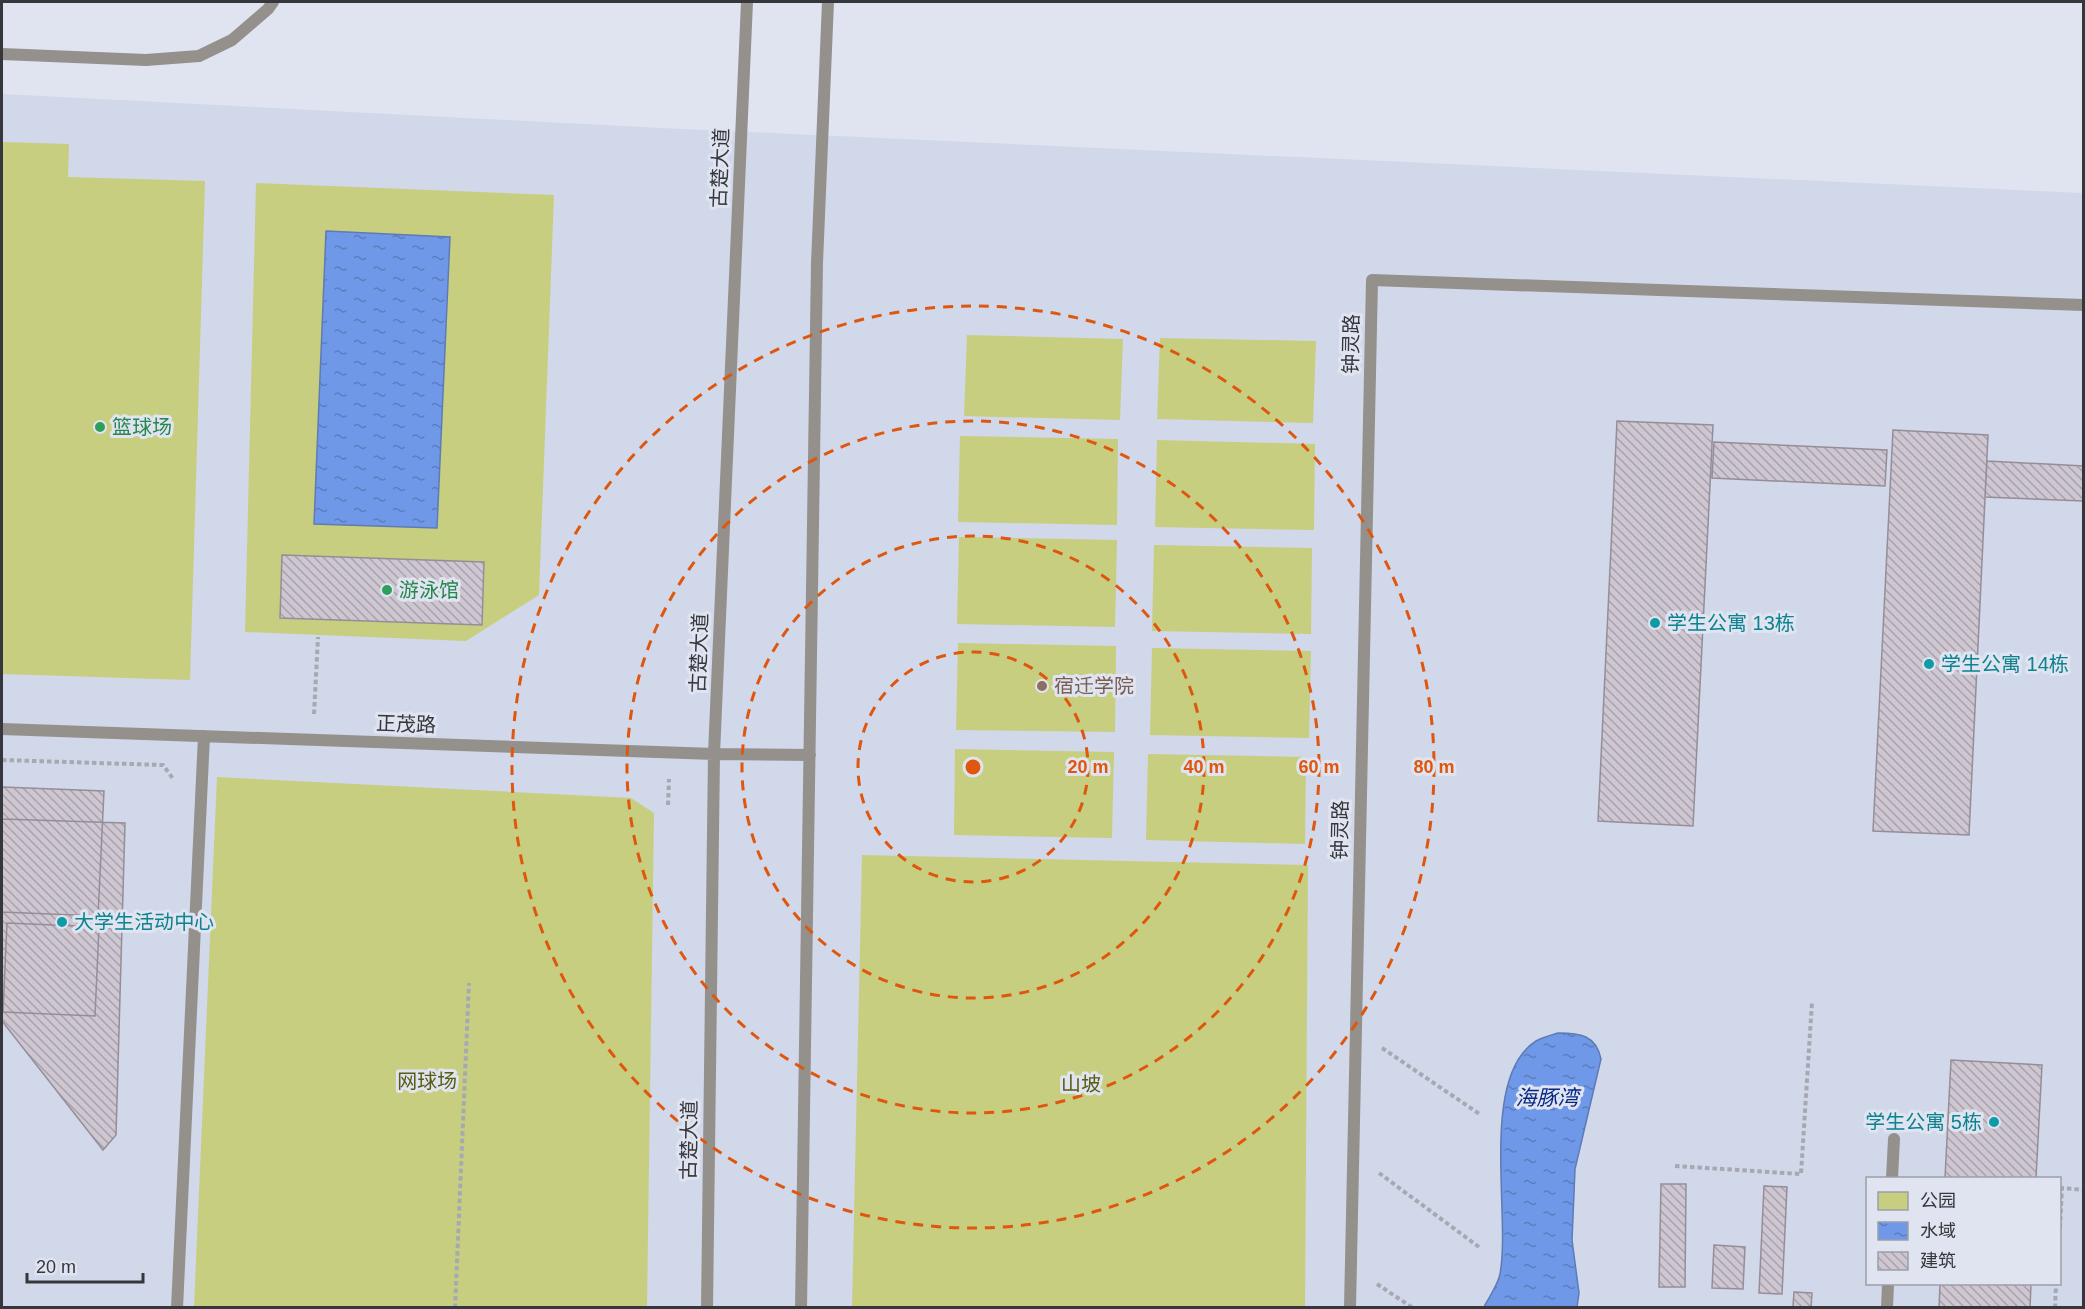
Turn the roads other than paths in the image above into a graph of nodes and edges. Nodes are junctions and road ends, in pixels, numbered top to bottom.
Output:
1 (273, 2) edge
2 (747, 2) edge
3 (828, 2) edge
4 (2, 54) edge
5 (2084, 305) edge
6 (2, 729) edge
7 (204, 736) junction
8 (714, 754) junction
9 (810, 755) junction
10 (1894, 1139) dead end
11 (1892, 1177) edge
12 (1888, 1285) edge
13 (177, 1308) edge
14 (707, 1308) edge
15 (801, 1308) edge
16 (1350, 1308) edge
17 (1887, 1308) edge

1 - 4 lane
2 - 8 lane, 古楚大道
3 - 9 lane
5 - 16 lane, 钟灵路
6 - 7 lane, 正茂路
7 - 8 lane, 正茂路
7 - 13 lane
8 - 9 lane, 正茂路
8 - 14 lane, 古楚大道
9 - 15 lane
10 - 11 lane
12 - 17 lane

